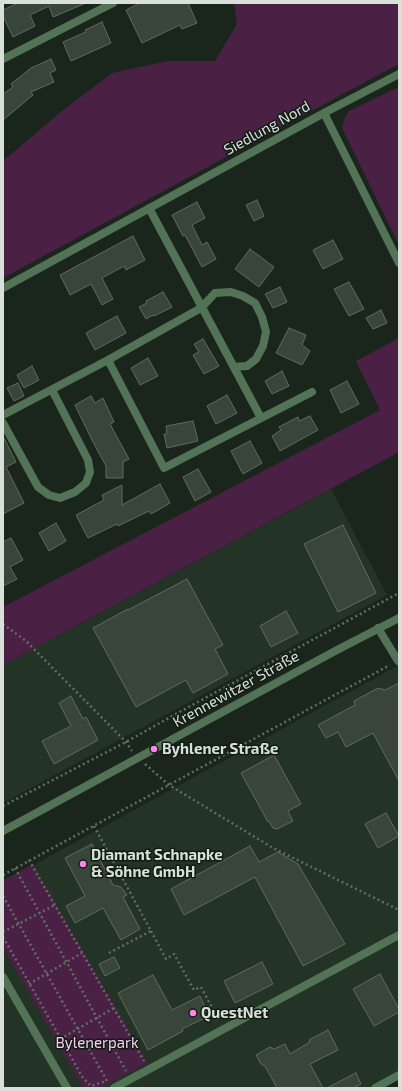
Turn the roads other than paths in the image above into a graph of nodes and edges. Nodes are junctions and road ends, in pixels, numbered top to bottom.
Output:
1 (113, 3) edge
2 (3, 59) edge
3 (399, 74) edge
4 (324, 113) junction
5 (149, 208) junction
6 (399, 263) edge
7 (3, 288) edge
8 (201, 308) junction
9 (108, 360) junction
10 (234, 367) junction
11 (52, 390) junction
12 (312, 392) dead end
13 (3, 415) edge
14 (261, 418) junction
15 (3, 423) edge
16 (399, 618) edge
17 (378, 628) junction
18 (398, 661) road end
19 (3, 831) edge
20 (399, 935) edge
21 (3, 977) edge
22 (399, 1075) edge
23 (67, 1088) edge
24 (114, 1088) edge
25 (374, 1088) edge

1 - 2 street
3 - 4 street, Siedlung Nord
4 - 5 street, Siedlung Nord
4 - 6 street
5 - 7 street, Siedlung Nord
5 - 8 street
8 - 9 street
8 - 10 street
8 - 10 street
9 - 11 street
9 - 14 street
10 - 14 street
11 - 13 street
11 - 15 street
12 - 14 street
16 - 17 street, Krennewitzer Straße
17 - 18 street
17 - 19 street, Krennewitzer Straße
20 - 24 street
21 - 23 street
22 - 25 street

